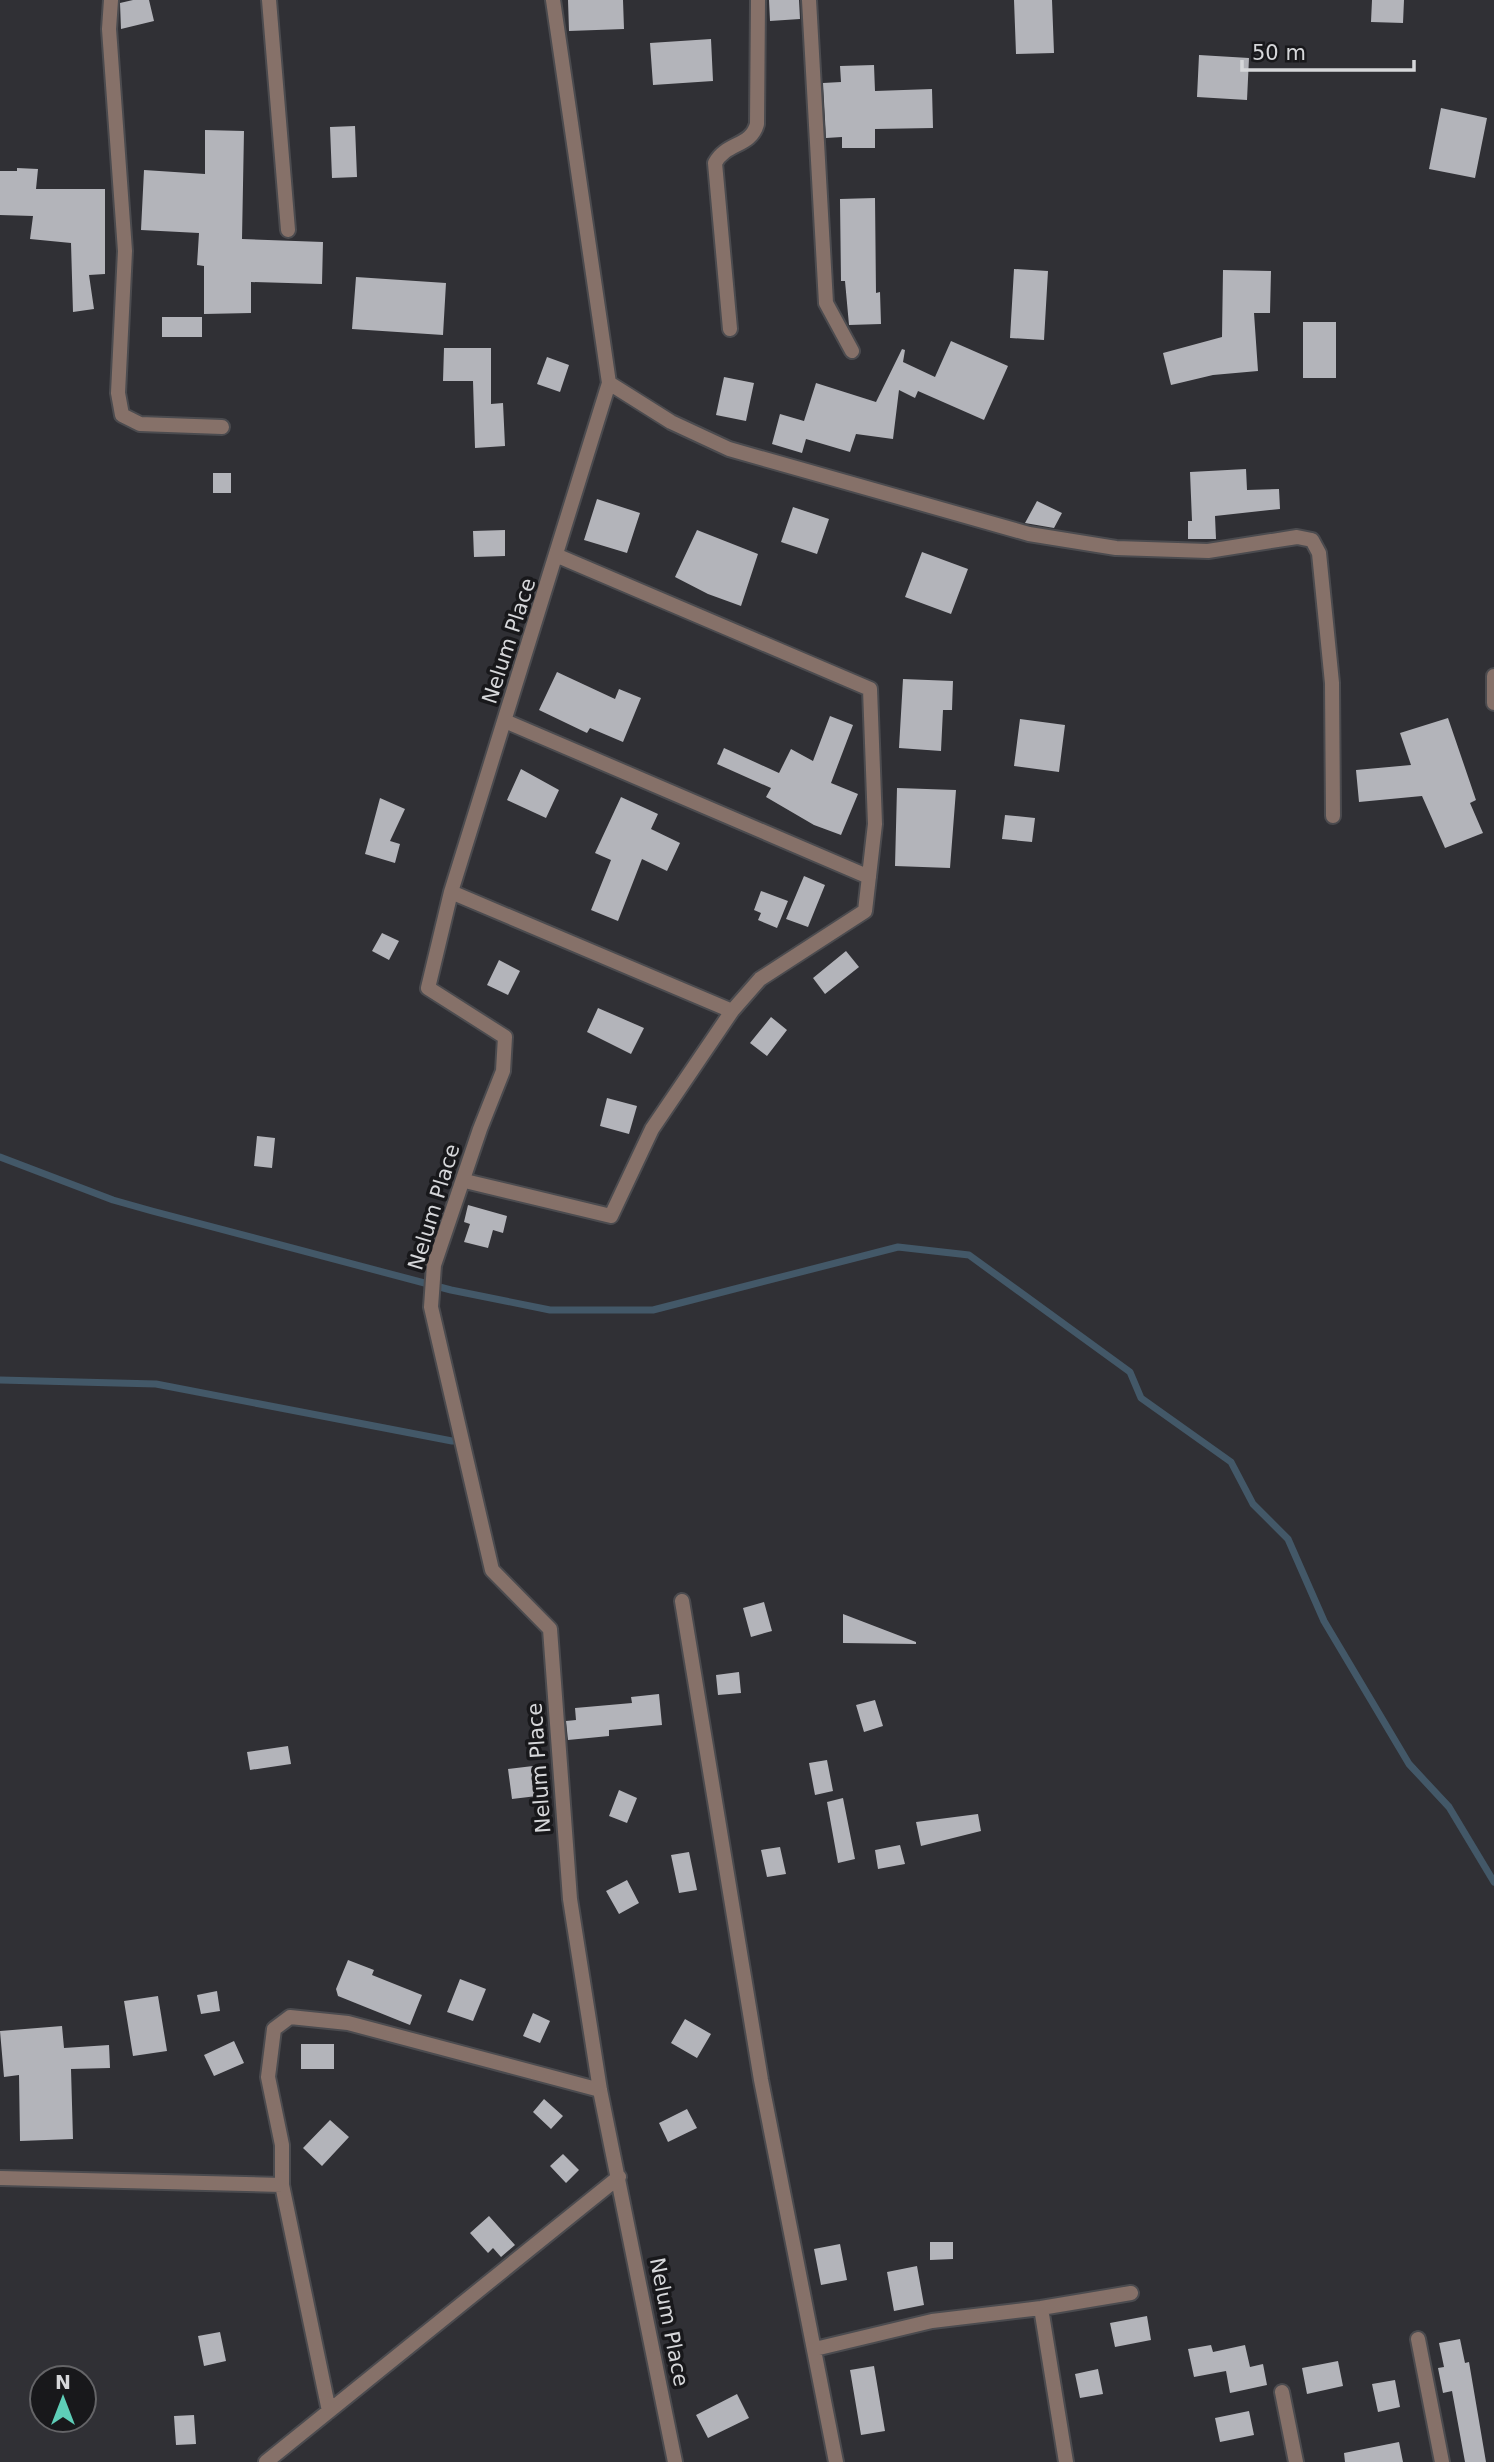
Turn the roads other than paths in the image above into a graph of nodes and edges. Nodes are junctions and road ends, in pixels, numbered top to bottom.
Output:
1 (111, 0) edge
2 (269, 0) edge
3 (553, 0) edge
4 (758, 0) edge
5 (809, 0) edge
6 (288, 230) dead end
7 (730, 329) dead end
8 (852, 351) dead end
9 (610, 383) junction
10 (222, 427) dead end
11 (558, 556) junction
12 (1494, 676) edge
13 (1494, 703) edge
14 (505, 721) junction
15 (1333, 816) dead end
16 (869, 877) junction
17 (451, 892) junction
18 (732, 1011) junction
19 (465, 1181) junction
20 (682, 1601) dead end
21 (600, 2090) junction
22 (619, 2177) junction
23 (0, 2178) edge
24 (282, 2185) junction
25 (1132, 2293) dead end
26 (1041, 2308) junction
27 (1418, 2339) dead end
28 (815, 2349) junction
29 (1282, 2392) dead end
30 (329, 2411) junction
31 (266, 2462) edge
32 (676, 2462) edge
33 (836, 2462) edge
34 (1066, 2462) edge
35 (1296, 2462) edge
36 (1442, 2462) edge

1 - 10 street
2 - 6 street
3 - 9 street, Nelum Place
4 - 7 street
5 - 8 street
9 - 11 street, Nelum Place
9 - 15 street
11 - 14 street, Nelum Place
11 - 16 street
12 - 13 street
14 - 16 street
14 - 17 street, Nelum Place
16 - 18 street
17 - 18 street
17 - 19 street, Nelum Place
18 - 19 street
19 - 21 street, Nelum Place
20 - 28 street
21 - 22 street, Nelum Place
21 - 24 street
22 - 30 street
22 - 32 street, Nelum Place
23 - 24 street
24 - 30 street
25 - 26 street
26 - 28 street
26 - 34 street
27 - 36 street
28 - 33 street
29 - 35 street
30 - 31 street

